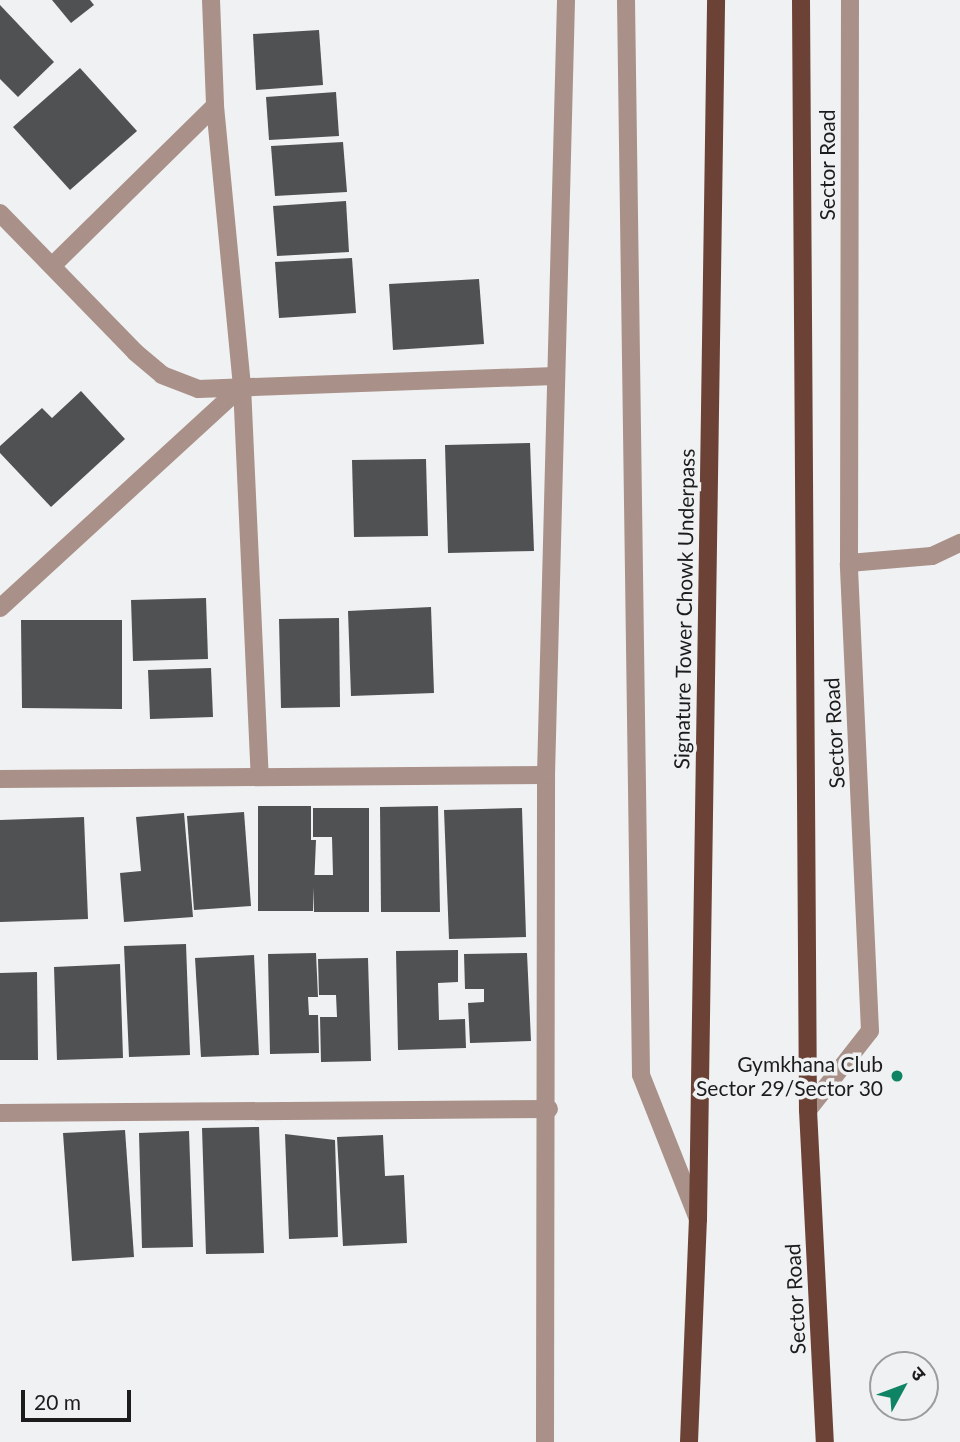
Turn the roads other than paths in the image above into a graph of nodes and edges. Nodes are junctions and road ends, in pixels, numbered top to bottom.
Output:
1 (211, 0) edge
2 (566, 0) edge
3 (626, 0) edge
4 (716, 0) edge
5 (802, 0) edge
6 (850, 0) edge
7 (215, 106) junction
8 (0, 213) edge
9 (52, 266) junction
10 (555, 376) junction
11 (243, 386) junction
12 (960, 543) edge
13 (849, 563) junction
14 (0, 608) edge
15 (546, 775) junction
16 (260, 777) junction
17 (0, 779) edge
18 (549, 1109) junction
19 (808, 1110) junction
20 (0, 1113) edge
21 (698, 1219) junction
22 (545, 1442) edge
23 (689, 1442) edge
24 (825, 1442) edge

1 - 7 street
2 - 10 street
3 - 21 street
4 - 21 main road, Signature Tower Chowk Underpass
5 - 19 main road
6 - 13 street, Sector Road
7 - 9 street
7 - 11 street
8 - 9 street
9 - 11 street
10 - 11 street
10 - 15 street
11 - 14 street
11 - 16 street
12 - 13 street
13 - 19 street, Sector Road
15 - 16 street
15 - 18 street
16 - 17 street
18 - 20 street
18 - 22 street
19 - 24 main road, Sector Road
21 - 23 main road

